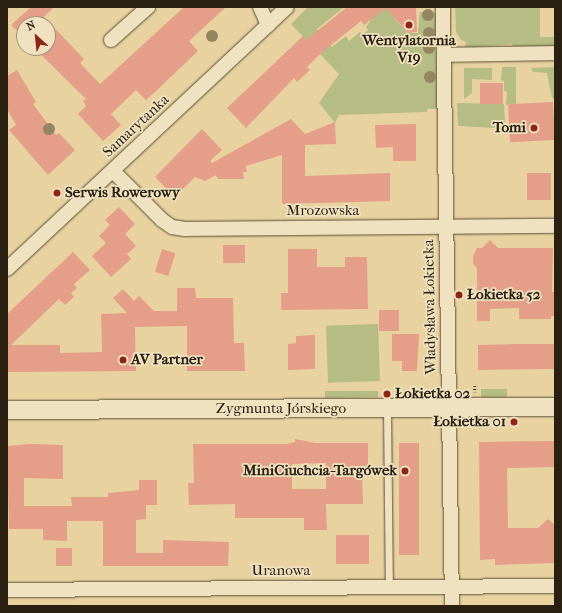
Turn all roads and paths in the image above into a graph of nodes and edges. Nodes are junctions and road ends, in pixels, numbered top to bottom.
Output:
1 (148, 7) edge
2 (260, 7) edge
3 (287, 7) edge
4 (443, 7) edge
5 (268, 25) junction
6 (111, 40) dead end
7 (555, 53) edge
8 (444, 55) junction
9 (113, 171) junction
10 (555, 226) edge
11 (446, 227) junction
12 (7, 269) edge
13 (449, 407) junction
14 (555, 407) edge
15 (387, 408) junction
16 (7, 410) edge
17 (555, 586) edge
18 (389, 588) junction
19 (452, 588) junction
20 (7, 590) edge
21 (452, 606) edge

1 - 6 street
2 - 5 street
3 - 5 street, Samarytanka
4 - 8 street, Władysława Łokietka
5 - 9 street, Samarytanka
7 - 8 street
8 - 11 street, Władysława Łokietka
9 - 11 street, Mrozowska
9 - 12 street, Samarytanka
10 - 11 street, Mrozowska
11 - 13 street, Władysława Łokietka
13 - 14 street, Zygmunta Jórskiego
13 - 15 street, Zygmunta Jórskiego
13 - 19 street, Władysława Łokietka
15 - 16 street, Zygmunta Jórskiego
15 - 18 lane
17 - 19 street, Uranowa
18 - 19 street, Uranowa
18 - 20 street, Uranowa
19 - 21 street, Władysława Łokietka

